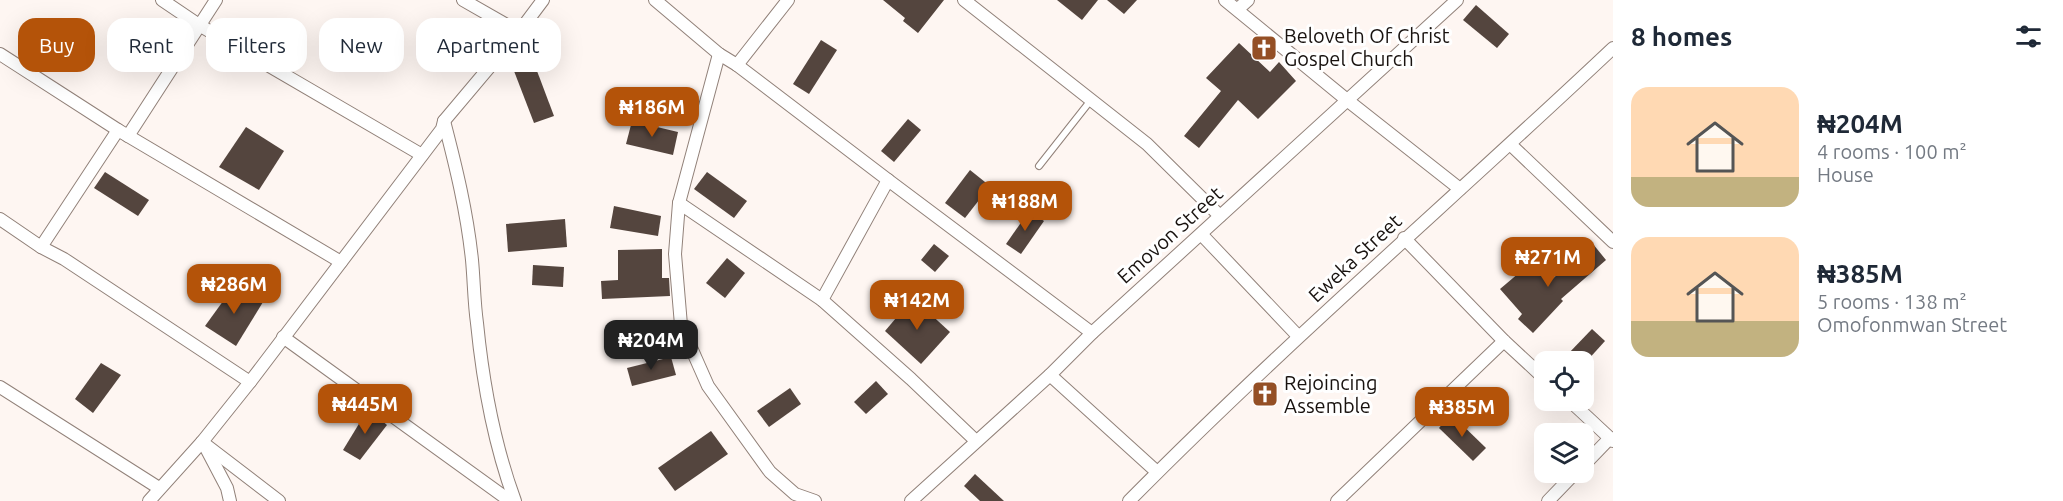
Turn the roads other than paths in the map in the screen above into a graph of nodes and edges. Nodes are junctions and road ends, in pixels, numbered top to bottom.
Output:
1 (162, 0) edge
2 (216, 0) edge
3 (463, 0) edge
4 (543, 0) edge
5 (655, 0) edge
6 (788, 0) edge
7 (964, 0) edge
8 (1225, 0) edge
9 (1248, 0) edge
10 (1457, 0) edge
11 (1238, 9) junction
12 (494, 18) edge
13 (530, 18) edge
14 (199, 25) junction
15 (1613, 48) edge
16 (0, 54) edge
17 (719, 54) junction
18 (737, 65) junction
19 (485, 72) edge
20 (1092, 100) junction
21 (1347, 100) junction
22 (444, 121) junction
23 (123, 133) junction
24 (1511, 145) junction
25 (422, 155) junction
26 (1039, 166) dead end
27 (888, 180) junction
28 (1460, 189) junction
29 (679, 203) junction
30 (1220, 216) junction
31 (0, 219) edge
32 (1201, 234) junction
33 (1404, 238) junction
34 (1613, 242) edge
35 (41, 247) junction
36 (341, 262) junction
37 (822, 300) junction
38 (1092, 333) junction
39 (1299, 336) junction
40 (283, 338) junction
41 (1504, 341) junction
42 (1534, 369) edge
43 (1050, 375) junction
44 (250, 382) junction
45 (0, 387) edge
46 (1581, 411) edge
47 (1612, 440) edge
48 (976, 441) junction
49 (202, 442) junction
50 (1594, 456) edge
51 (1157, 472) junction
52 (1565, 483) edge
53 (159, 488) junction
54 (149, 501) edge
55 (230, 501) edge
56 (279, 501) edge
57 (510, 501) edge
58 (515, 501) edge
59 (815, 501) edge
60 (911, 501) edge
61 (1129, 501) edge
62 (1337, 501) edge
63 (1548, 501) edge

1 - 14 street
2 - 14 street
3 - 12 street
4 - 13 street
5 - 17 street
6 - 18 street
7 - 20 street
8 - 11 street
9 - 11 street
10 - 21 street, Emovon Street
11 - 21 street
14 - 23 street
14 - 25 street
15 - 24 street, Eweka Street
16 - 23 street
17 - 18 street
17 - 29 street
18 - 27 street
19 - 22 street
20 - 26 lane
20 - 30 street
21 - 28 street
21 - 30 street, Emovon Street
22 - 25 street
22 - 58 street
23 - 35 street
23 - 36 street
24 - 28 street, Eweka Street
24 - 34 street
25 - 36 street
27 - 37 street
27 - 38 street
28 - 33 street, Eweka Street
29 - 37 street
29 - 59 street
30 - 32 street, Emovon Street
31 - 35 street
32 - 38 street, Emovon Street
32 - 39 street
33 - 39 street, Eweka Street
33 - 41 street
35 - 44 street
36 - 40 street
37 - 48 street
38 - 43 street, Emovon Street
39 - 51 street, Eweka Street
40 - 44 street
40 - 57 street
41 - 42 street
41 - 62 street
43 - 48 street, Emovon Street
43 - 51 street
44 - 49 street
45 - 53 street
46 - 47 street
47 - 50 street
48 - 60 street, Emovon Street
49 - 53 street
49 - 55 street
49 - 56 street
51 - 61 street, Eweka Street
52 - 63 street
53 - 54 street

